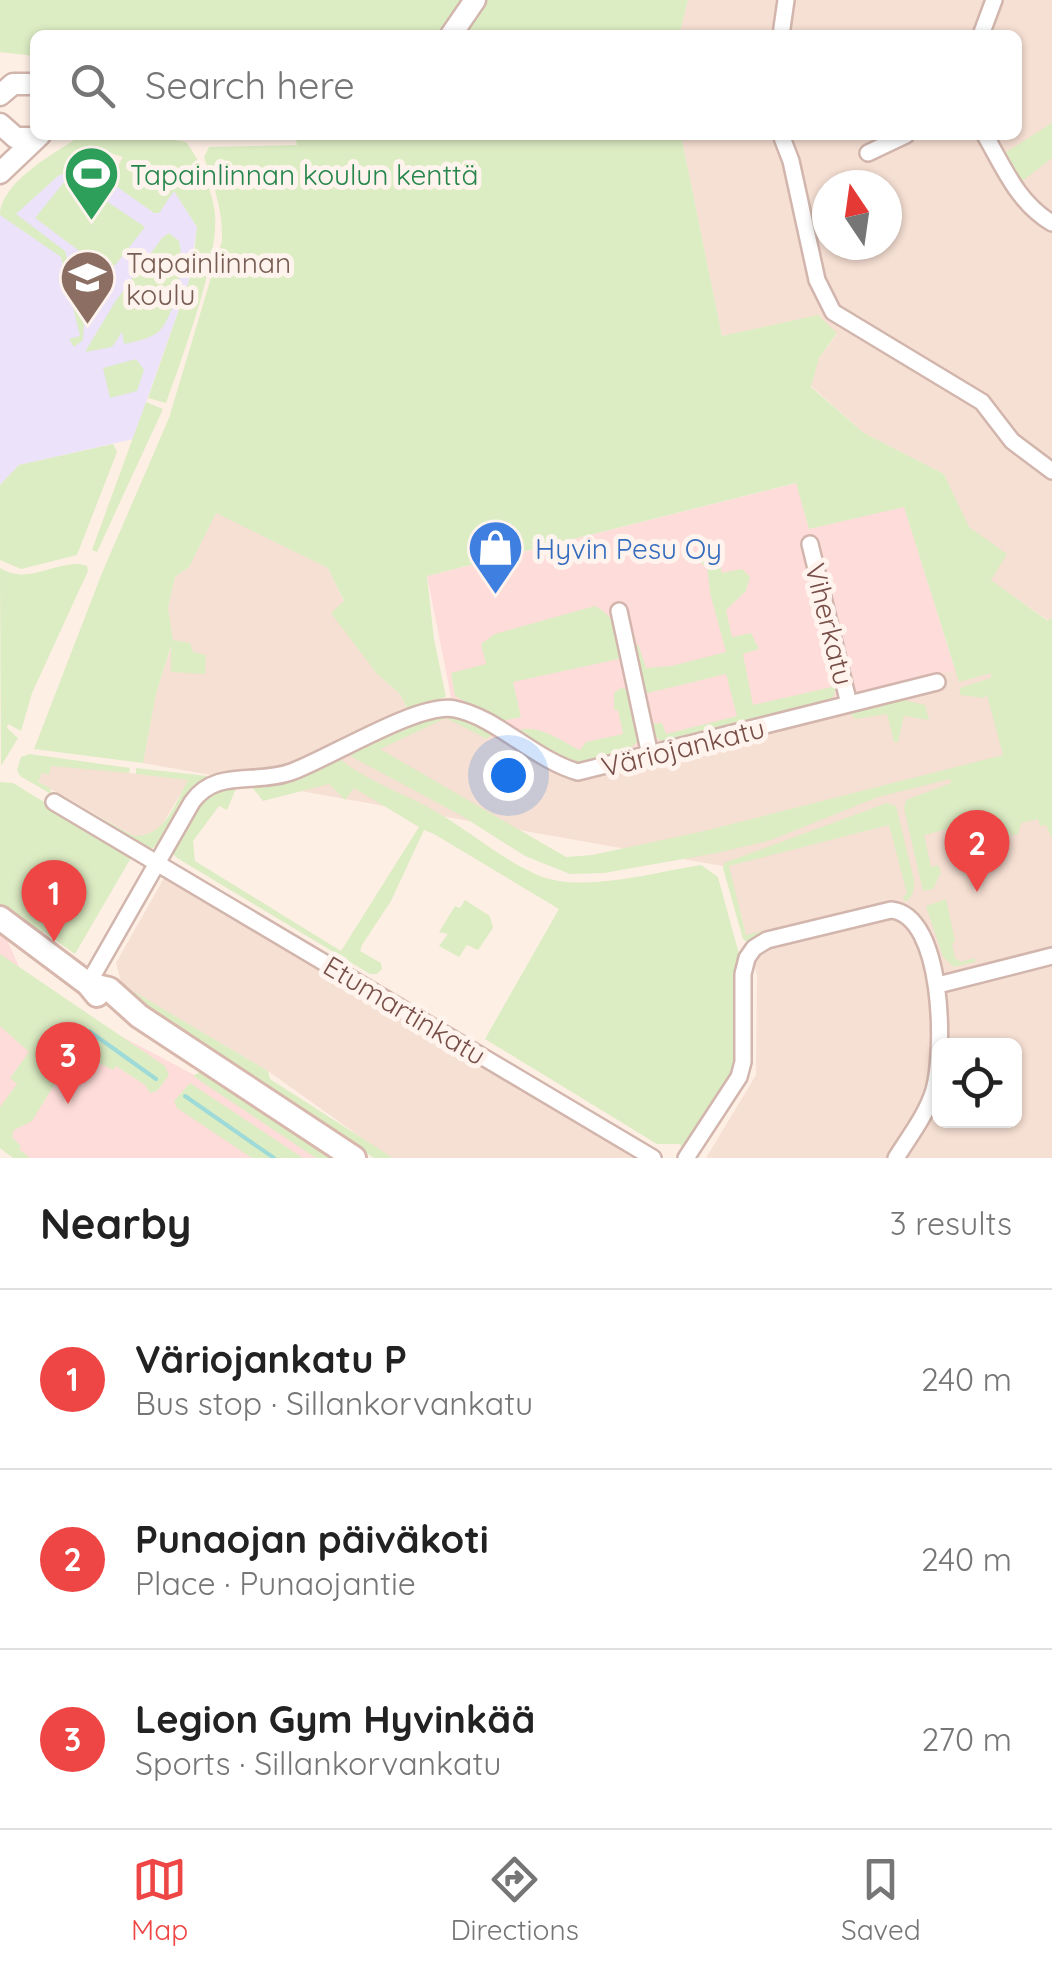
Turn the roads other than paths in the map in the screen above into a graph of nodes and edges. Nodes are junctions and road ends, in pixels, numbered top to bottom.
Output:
1 (475, 0) edge
2 (786, 0) edge
3 (994, 0) edge
4 (454, 30) edge
5 (782, 30) edge
6 (982, 30) edge
7 (0, 71) edge
8 (29, 82) edge
9 (0, 95) edge
10 (0, 124) edge
11 (30, 137) edge
12 (35, 140) edge
13 (783, 140) edge
14 (895, 140) edge
15 (988, 140) edge
16 (868, 153) dead end
17 (0, 172) edge
18 (1052, 223) edge
19 (1052, 471) edge
20 (810, 544) dead end
21 (619, 610) dead end
22 (937, 682) dead end
23 (850, 704) junction
24 (650, 754) junction
25 (54, 802) dead end
26 (157, 862) junction
27 (0, 918) edge
28 (1052, 956) edge
29 (88, 984) junction
30 (938, 985) junction
31 (354, 1158) edge
32 (652, 1158) edge
33 (686, 1158) edge
34 (896, 1158) edge

1 - 4 street
2 - 5 street
3 - 6 street
7 - 8 street
8 - 9 street
10 - 11 street
12 - 17 street
13 - 19 street
14 - 16 street
15 - 18 street
20 - 23 street, Viherkatu
21 - 24 street
22 - 23 street, Väriojankatu
23 - 24 street, Väriojankatu
24 - 26 street, Väriojankatu
25 - 26 street, Etumartinkatu
26 - 29 street, Väriojankatu
26 - 32 street, Etumartinkatu
27 - 29 main road
28 - 30 street
29 - 31 main road
30 - 33 street
30 - 34 street

